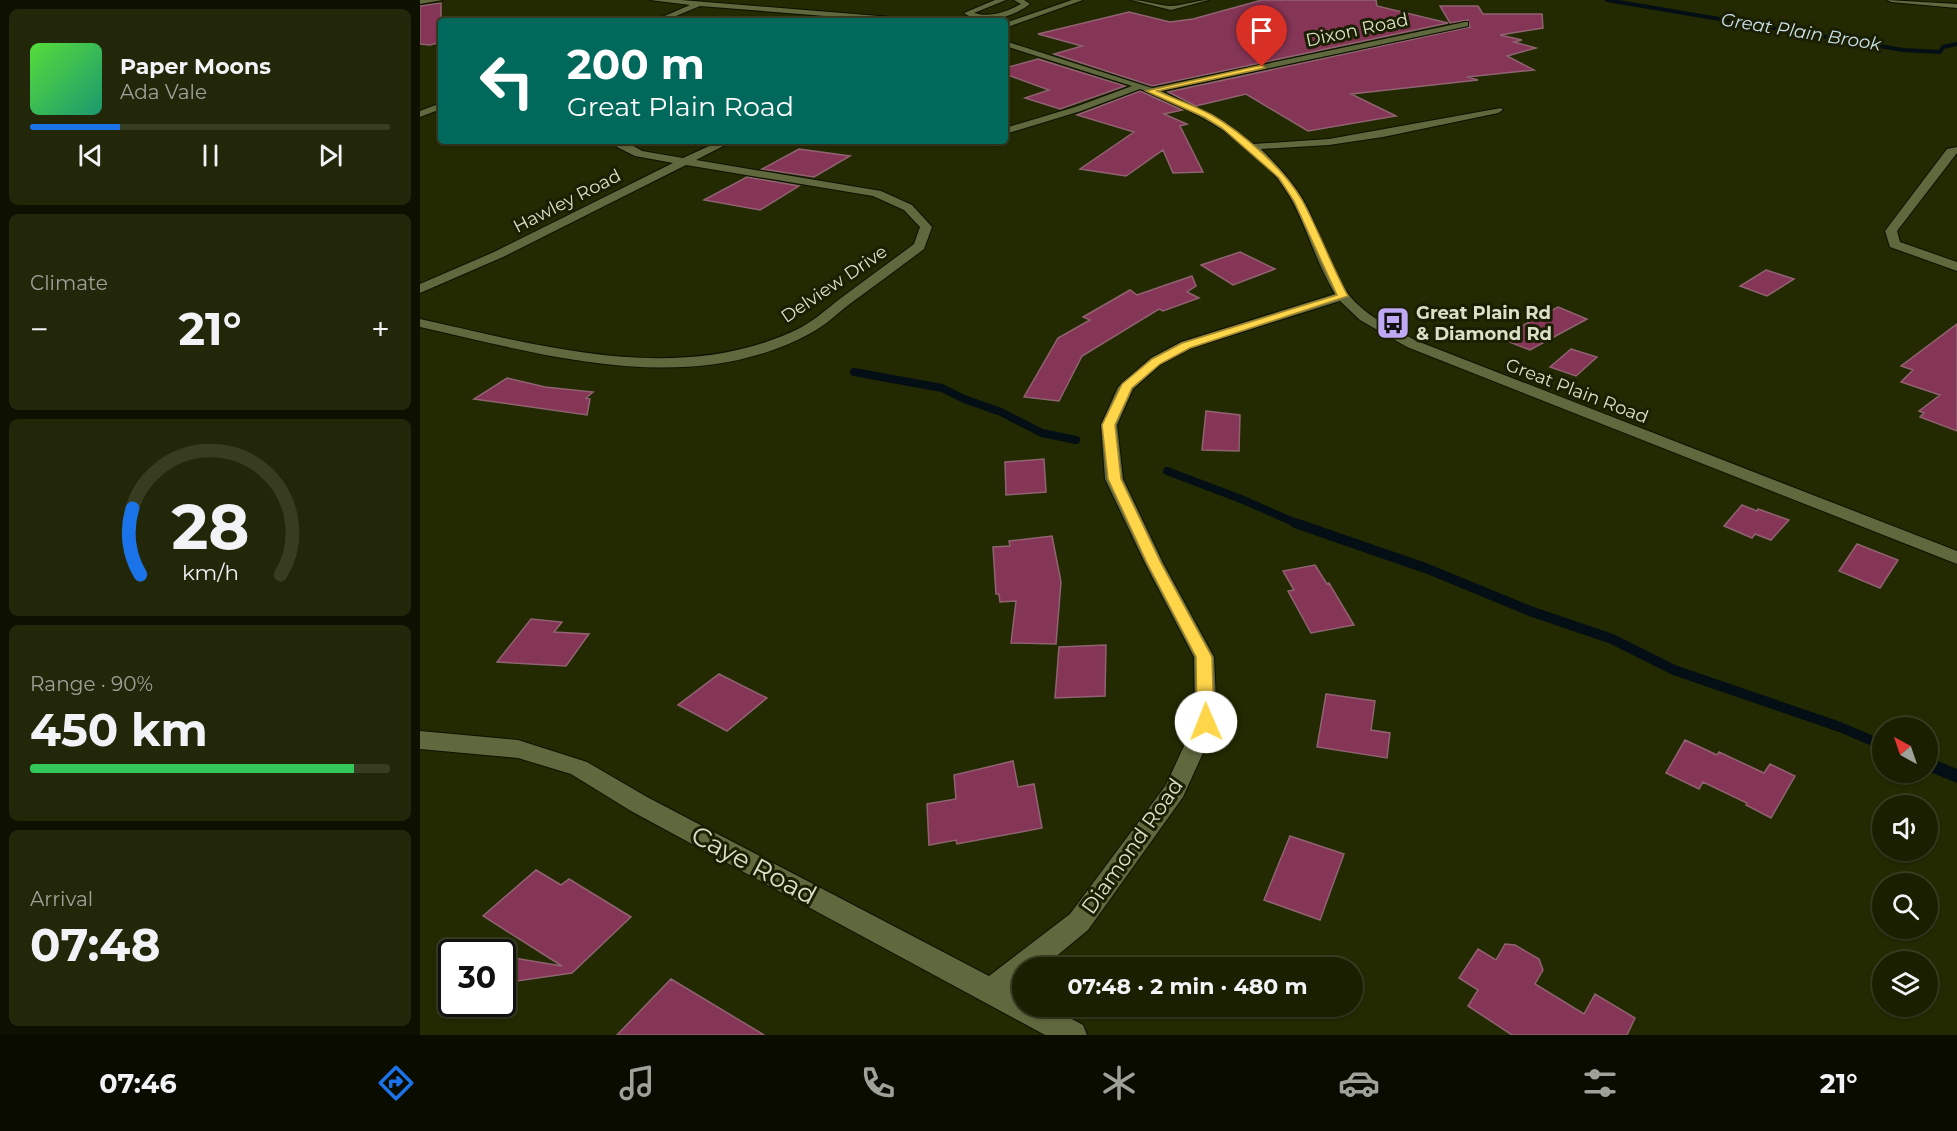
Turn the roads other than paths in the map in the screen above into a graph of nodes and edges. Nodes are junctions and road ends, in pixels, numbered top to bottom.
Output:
1 (438, 0) edge
2 (654, 0) edge
3 (709, 0) edge
4 (1002, 0) edge
5 (1018, 0) edge
6 (1079, 0) edge
7 (1135, 0) edge
8 (1205, 0) edge
9 (1891, 0) edge
10 (420, 2) edge
11 (803, 3) dead end
12 (700, 4) junction
13 (1957, 6) edge
14 (788, 10) junction
15 (829, 13) junction
16 (665, 18) edge
17 (820, 18) edge
18 (883, 18) edge
19 (1465, 24) dead end
20 (1008, 25) edge
21 (1008, 44) edge
22 (1144, 89) junction
23 (438, 107) edge
24 (1498, 110) dead end
25 (420, 114) edge
26 (1008, 130) edge
27 (621, 144) edge
28 (721, 144) edge
29 (1251, 147) junction
30 (1957, 150) edge
31 (683, 161) junction
32 (1957, 267) edge
33 (420, 289) edge
34 (1342, 296) junction
35 (420, 322) edge
36 (1957, 558) edge
37 (420, 740) edge
38 (992, 991) junction
39 (1073, 1035) edge

1 - 10 street
2 - 12 street
3 - 12 street
4 - 5 street
6 - 20 street
7 - 8 street
9 - 13 street
11 - 14 street
12 - 14 street
12 - 16 street
14 - 15 street
15 - 17 street
15 - 18 street
19 - 22 street, Dixon Road
21 - 22 street, Great Plain Road
22 - 26 street, Dixon Road
22 - 29 street, Great Plain Road
23 - 25 street
24 - 29 street
27 - 31 street, Delview Drive
28 - 31 street, Hawley Road
29 - 34 street, Great Plain Road
30 - 32 street
31 - 33 street, Hawley Road
31 - 35 street, Delview Drive
34 - 36 street, Great Plain Road
34 - 38 street, Diamond Road
37 - 38 street, Caye Road
38 - 39 street, Caye Road

